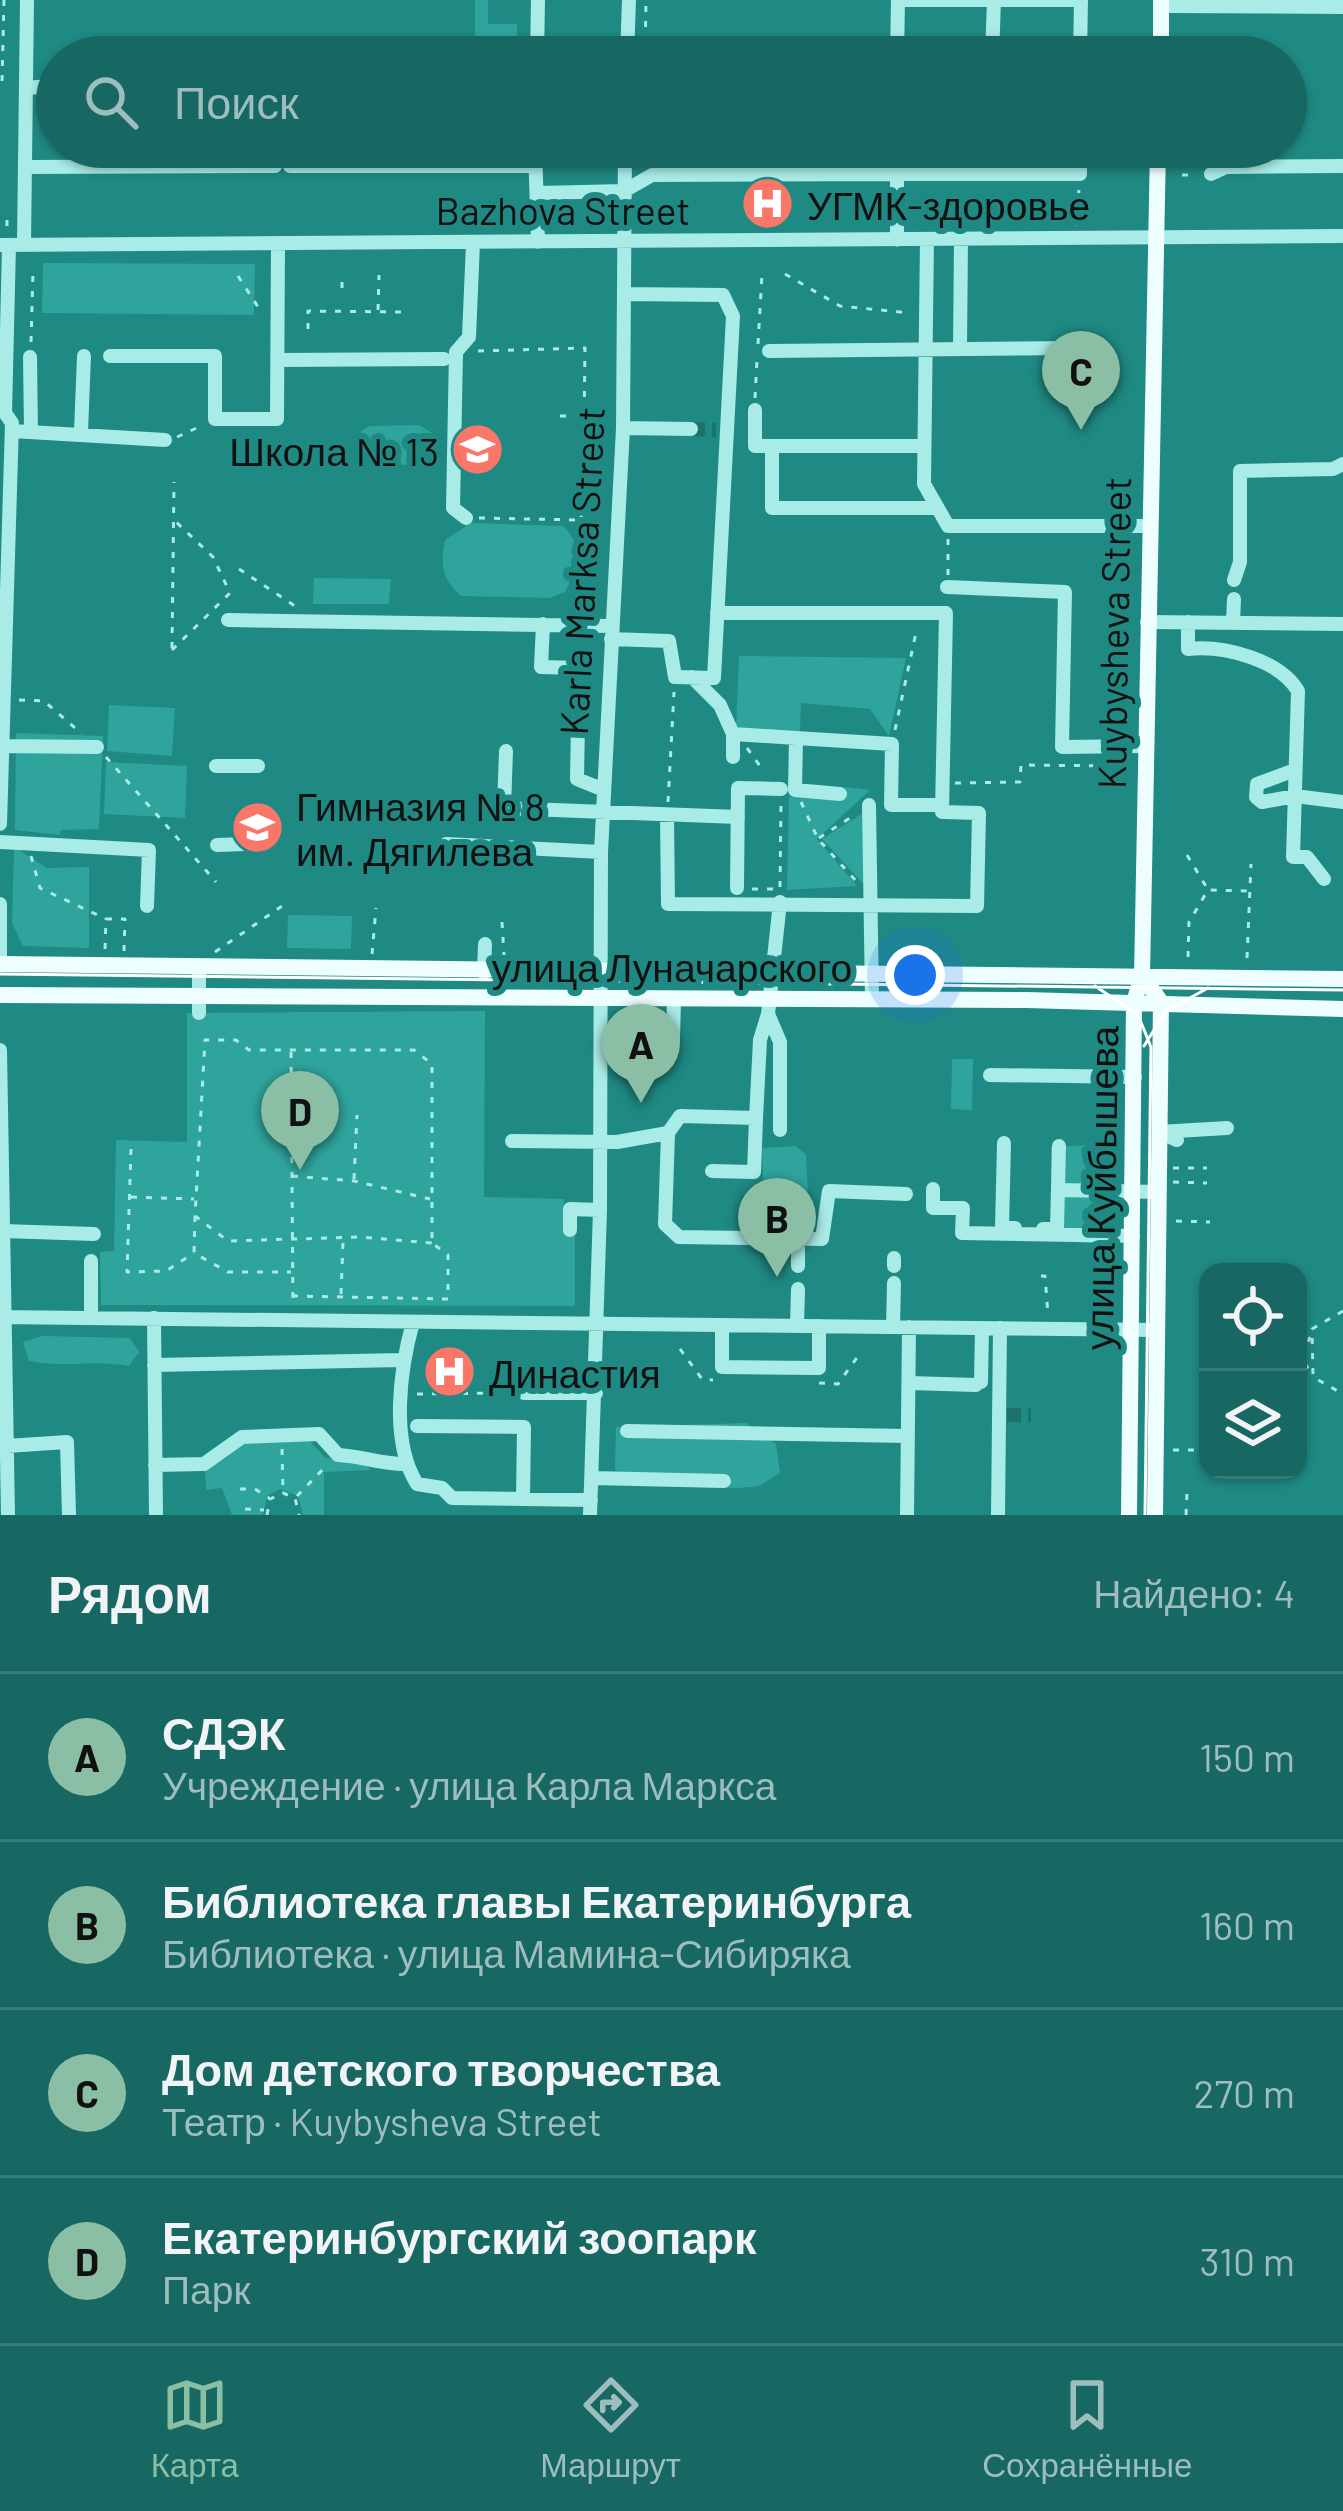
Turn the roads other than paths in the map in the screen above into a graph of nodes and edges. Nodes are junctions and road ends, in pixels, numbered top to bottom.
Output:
1 (27, 0) edge
2 (538, 0) edge
3 (629, 0) edge
4 (994, 0) edge
5 (1161, 3) edge
6 (1340, 4) edge
7 (645, 23) road end
8 (628, 24) junction
9 (537, 36) edge
10 (628, 36) edge
11 (898, 36) edge
12 (993, 36) edge
13 (1080, 36) edge
14 (1163, 36) edge
15 (36, 87) edge
16 (28, 88) junction
17 (1307, 166) edge
18 (1343, 166) edge
19 (26, 167) junction
20 (36, 167) edge
21 (536, 168) edge
22 (625, 168) edge
23 (1080, 168) edge
24 (1157, 168) edge
25 (1222, 168) edge
26 (897, 174) junction
27 (1210, 174) dead end
28 (624, 191) junction
29 (538, 193) junction
30 (1343, 236) edge
31 (1154, 238) junction
32 (927, 239) junction
33 (961, 239) junction
34 (897, 240) junction
35 (538, 242) junction
36 (626, 242) junction
37 (472, 243) junction
38 (11, 244) edge
39 (278, 244) junction
40 (624, 294) junction
41 (1078, 347) dead end
42 (960, 349) junction
43 (3, 351) edge
44 (769, 351) dead end
45 (926, 351) junction
46 (84, 356) dead end
47 (110, 356) dead end
48 (450, 356) junction
49 (30, 357) road end
50 (278, 359) junction
51 (3, 381) edge
52 (755, 410) dead end
53 (615, 430) junction
54 (691, 430) tunnel mouth
55 (12, 431) junction
56 (31, 432) junction
57 (81, 432) junction
58 (165, 440) dead end
59 (772, 446) junction
60 (924, 446) junction
61 (1343, 464) edge
62 (937, 508) junction
63 (466, 518) road end
64 (1148, 526) junction
65 (1234, 580) dead end
66 (947, 587) road end
67 (1234, 599) dead end
68 (3, 603) edge
69 (717, 613) junction
70 (229, 620) dead end
71 (1188, 622) junction
72 (1234, 622) junction
73 (543, 624) junction
74 (1147, 625) junction
75 (1342, 625) edge
76 (1120, 627) dead end
77 (611, 633) junction
78 (2, 670) edge
79 (692, 677) junction
80 (733, 734) junction
81 (796, 738) junction
82 (1, 746) edge
83 (1143, 746) junction
84 (97, 747) road end
85 (506, 752) dead end
86 (733, 757) dead end
87 (217, 766) dead end
88 (258, 766) dead end
89 (1295, 770) junction
90 (788, 789) junction
91 (604, 790) junction
92 (840, 794) dead end
93 (1295, 796) junction
94 (1343, 802) edge
95 (868, 805) road end
96 (942, 805) junction
97 (602, 814) junction
98 (667, 815) junction
99 (738, 817) junction
100 (0, 824) edge
101 (0, 842) edge
102 (217, 844) dead end
103 (245, 844) dead end
104 (446, 844) dead end
105 (601, 852) junction
106 (1324, 880) dead end
107 (737, 889) dead end
108 (780, 896) junction
109 (0, 904) edge
110 (869, 904) junction
111 (147, 906) dead end
112 (485, 944) dead end
113 (0, 963) edge
114 (199, 967) junction
115 (484, 973) junction
116 (599, 975) junction
117 (775, 975) junction
118 (872, 975) junction
119 (1142, 976) junction
120 (1343, 979) edge
121 (0, 995) edge
122 (599, 998) junction
123 (674, 999) junction
124 (872, 1000) junction
125 (1134, 1002) junction
126 (1161, 1002) junction
127 (199, 1005) junction
128 (769, 1007) junction
129 (1343, 1010) edge
130 (673, 1040) dead end
131 (0, 1050) edge
132 (0, 1068) edge
133 (990, 1075) dead end
134 (1135, 1077) junction
135 (756, 1118) junction
136 (1, 1123) edge
137 (1227, 1128) dead end
138 (779, 1130) dead end
139 (1160, 1132) junction
140 (668, 1133) junction
141 (1128, 1136) junction
142 (1178, 1140) dead end
143 (512, 1141) dead end
144 (600, 1141) junction
145 (1004, 1142) dead end
146 (1059, 1146) dead end
147 (712, 1171) dead end
148 (1163, 1187) junction
149 (933, 1189) dead end
150 (1063, 1190) junction
151 (1133, 1192) junction
152 (906, 1194) dead end
153 (600, 1210) junction
154 (569, 1230) dead end
155 (3, 1231) junction
156 (94, 1234) dead end
157 (1132, 1236) junction
158 (798, 1238) junction
159 (91, 1261) dead end
160 (798, 1266) dead end
161 (894, 1283) dead end
162 (798, 1288) dead end
163 (2, 1317) edge
164 (92, 1318) junction
165 (154, 1318) junction
166 (413, 1322) junction
167 (598, 1324) junction
168 (722, 1325) junction
169 (797, 1325) junction
170 (819, 1326) junction
171 (901, 1327) junction
172 (982, 1328) junction
173 (1000, 1328) junction
174 (1131, 1330) junction
175 (1157, 1330) junction
176 (402, 1360) junction
177 (154, 1365) junction
178 (909, 1383) junction
179 (524, 1393) road end
180 (596, 1393) junction
181 (417, 1426) dead end
182 (627, 1431) dead end
183 (908, 1436) junction
184 (7, 1446) junction
185 (404, 1464) junction
186 (155, 1465) junction
187 (592, 1478) junction
188 (724, 1481) dead end
189 (523, 1499) junction
190 (590, 1507) edge
191 (8, 1515) edge
192 (69, 1515) edge
193 (156, 1515) edge
194 (907, 1515) edge
195 (998, 1515) edge
196 (1129, 1515) edge
197 (1155, 1515) edge

1 - 16 street
2 - 9 street
3 - 8 street
4 - 11 street
4 - 12 street
4 - 13 street
5 - 6 street
5 - 14 main road
7 - 8 street
8 - 10 street
15 - 16 street
16 - 19 street
17 - 18 street
19 - 20 street
19 - 38 street
21 - 29 street
22 - 28 street, Karla Marksa Street
23 - 26 street
24 - 31 main road, Kuybysheva Street
25 - 27 street
26 - 28 street
26 - 34 street
28 - 29 street
28 - 36 street, Karla Marksa Street
29 - 35 street
30 - 31 street, Bazhova Street
31 - 33 street, Bazhova Street
31 - 64 main road, Kuybysheva Street
32 - 33 street, Bazhova Street
32 - 34 street, Bazhova Street
32 - 45 street
33 - 42 street
34 - 36 street, Bazhova Street
35 - 36 street, Bazhova Street
35 - 37 street, Bazhova Street
36 - 40 street, Karla Marksa Street
37 - 39 street, Bazhova Street
37 - 48 street
38 - 39 street, Bazhova Street
38 - 43 street
39 - 50 street
40 - 53 street, Karla Marksa Street
40 - 69 street
41 - 42 street
42 - 45 street
43 - 51 street
44 - 45 street
45 - 60 street
46 - 57 street
47 - 50 street
48 - 50 street
48 - 63 street
49 - 56 street
51 - 55 street
52 - 59 street
53 - 54 street
53 - 77 street, Karla Marksa Street
55 - 56 street
55 - 68 street
56 - 57 street
57 - 58 street
59 - 60 street
59 - 62 street
60 - 62 street
61 - 65 street
62 - 64 street
64 - 74 main road, Kuybysheva Street
66 - 83 street
67 - 72 street
68 - 78 street
69 - 79 street
69 - 96 street
70 - 73 street
71 - 72 street
71 - 74 street
71 - 89 street
72 - 75 street
73 - 77 street
73 - 91 street
74 - 76 street
74 - 83 main road, Kuybysheva Street
77 - 79 street
77 - 91 street, Karla Marksa Street
78 - 82 street
79 - 80 street
80 - 81 street
80 - 86 street
81 - 90 street
81 - 96 street
82 - 84 street
82 - 100 street
83 - 119 main road, Kuybysheva Street
85 - 97 street
87 - 88 street
89 - 93 street
89 - 93 street
90 - 92 street
90 - 99 street
91 - 97 street, Karla Marksa Street
93 - 94 street
93 - 106 street
95 - 110 street
96 - 110 street
97 - 98 street
97 - 105 street, Karla Marksa Street
98 - 99 street
98 - 108 street
99 - 107 street
101 - 111 street
102 - 103 street
104 - 105 street
105 - 116 street, Karla Marksa Street
108 - 110 street
108 - 117 street
109 - 113 street
110 - 118 street
112 - 115 street
113 - 114 main road, улица Луначарского
114 - 115 main road, улица Луначарского
114 - 127 street
115 - 116 main road, улица Луначарского
116 - 117 main road, улица Луначарского
116 - 122 street, Karla Marksa Street
117 - 118 main road, улица Луначарского
117 - 128 street
118 - 119 main road, улица Луначарского
118 - 124 street
119 - 120 main road, улица Луначарского
119 - 125 main road, улица Куйбышева
119 - 126 main road, улица Куйбышева
121 - 127 main road, улица Луначарского
122 - 123 main road, улица Луначарского
122 - 127 main road, улица Луначарского
122 - 144 street, Karla Marksa Street
123 - 128 main road, улица Луначарского
123 - 130 street
124 - 125 main road, улица Луначарского
124 - 128 main road, улица Луначарского
125 - 126 main road, улица Луначарского
125 - 134 main road, улица Куйбышева
126 - 129 main road, улица Луначарского
126 - 139 main road, улица Куйбышева
128 - 135 street
128 - 138 street
131 - 132 street
132 - 136 street
133 - 134 street
134 - 141 main road, улица Куйбышева
135 - 140 street
135 - 147 street
136 - 155 street
137 - 139 street
139 - 141 street
139 - 142 street
139 - 148 main road, улица Куйбышева
140 - 144 street
140 - 158 street
141 - 151 main road, улица Куйбышева
143 - 144 street
144 - 153 street, Karla Marksa Street
145 - 150 street
146 - 150 street
148 - 151 street
148 - 175 main road, улица Куйбышева
149 - 157 street
150 - 151 street
151 - 157 main road, улица Куйбышева
152 - 158 street
153 - 154 street
153 - 167 street, Karla Marksa Street
155 - 156 street
155 - 163 street
157 - 174 main road, улица Куйбышева
158 - 160 street
159 - 164 street
161 - 171 street
162 - 169 street
163 - 164 street
163 - 184 street
164 - 165 street
165 - 166 street
165 - 177 street
166 - 167 street
166 - 176 street
167 - 168 street
167 - 180 street
168 - 169 street
168 - 170 street
169 - 170 street
170 - 171 street
171 - 172 street
171 - 178 street
172 - 173 street
172 - 178 street
173 - 174 street
173 - 195 street
174 - 175 street
174 - 196 main road, улица Куйбышева
175 - 197 main road, улица Куйбышева
176 - 177 street
176 - 185 street
177 - 186 street
178 - 183 street
179 - 180 street
180 - 187 street
181 - 189 street
182 - 183 street
183 - 194 street
184 - 191 street
184 - 192 street
185 - 186 street
185 - 189 street
186 - 193 street
187 - 188 street
187 - 190 street
189 - 190 street

